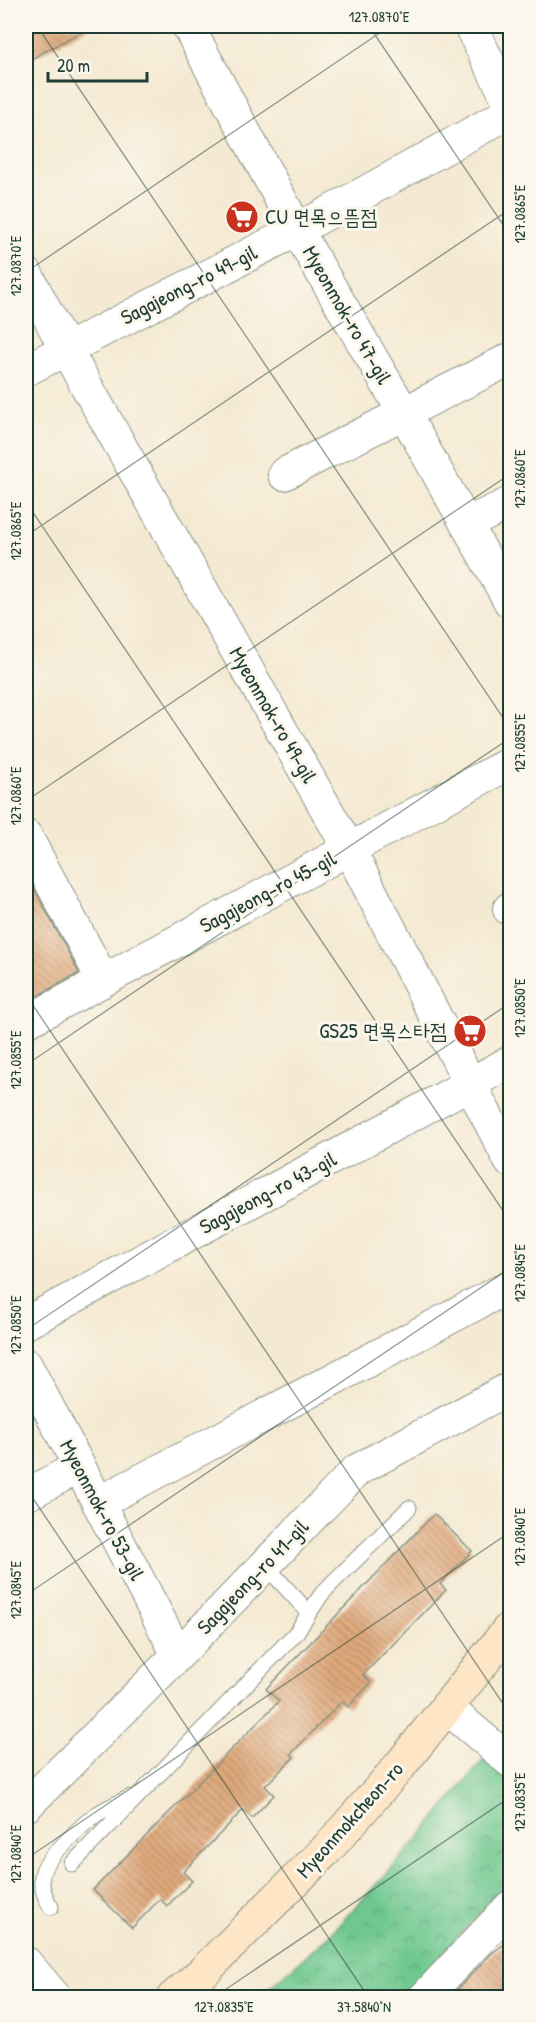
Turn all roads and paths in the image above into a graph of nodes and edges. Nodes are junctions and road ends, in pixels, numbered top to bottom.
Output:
1 (188, 26) edge
2 (470, 26) edge
3 (510, 103) edge
4 (510, 112) edge
5 (297, 230) junction
6 (26, 273) edge
7 (65, 348) junction
8 (510, 359) edge
9 (26, 370) edge
10 (404, 412) junction
11 (284, 474) dead end
12 (510, 502) edge
13 (466, 524) junction
14 (510, 602) edge
15 (510, 763) edge
16 (26, 836) edge
17 (349, 849) junction
18 (103, 980) junction
19 (26, 1022) edge
20 (510, 1062) edge
21 (470, 1084) junction
22 (510, 1161) edge
23 (510, 1286) edge
24 (26, 1323) edge
25 (26, 1365) edge
26 (510, 1388) edge
27 (79, 1467) junction
28 (26, 1496) edge
29 (98, 1503) junction
30 (409, 1508) dead end
31 (265, 1565) junction
32 (309, 1613) junction
33 (510, 1628) edge
34 (178, 1654) junction
35 (446, 1707) junction
36 (510, 1761) edge
37 (142, 1792) junction
38 (26, 1806) edge
39 (72, 1864) dead end
40 (51, 1907) dead end
41 (510, 1907) edge
42 (26, 1963) edge
43 (56, 1998) edge
44 (173, 1998) edge
45 (424, 1998) edge

1 - 5 street, Myeonmok-ro 47-gil
2 - 3 street
4 - 5 street, Sagajeong-ro 49-gil
5 - 7 street, Sagajeong-ro 49-gil
5 - 10 street, Myeonmok-ro 47-gil
6 - 7 street, Myeonmok-ro 49-gil
7 - 9 street, Sagajeong-ro 49-gil
7 - 17 street, Myeonmok-ro 49-gil
8 - 10 street
10 - 11 street
10 - 13 street, Myeonmok-ro 47-gil
12 - 13 street
13 - 14 street, Myeonmok-ro 47-gil
15 - 17 street, Sagajeong-ro 45-gil
16 - 18 street
17 - 18 street, Sagajeong-ro 45-gil
17 - 21 street, Myeonmok-ro 49-gil
18 - 19 street, Sagajeong-ro 45-gil
20 - 21 street, Sagajeong-ro 43-gil
21 - 22 street, Myeonmok-ro 49-gil
21 - 24 street, Sagajeong-ro 43-gil
23 - 29 street
25 - 27 street, Myeonmok-ro 53-gil
26 - 31 street, Sagajeong-ro 41-gil
27 - 28 street
27 - 29 street, Myeonmok-ro 53-gil
29 - 34 street, Myeonmok-ro 53-gil
30 - 32 lane
31 - 32 lane
31 - 34 street, Sagajeong-ro 41-gil
32 - 37 lane
33 - 35 main road, Myeonmokcheon-ro
34 - 38 street, Sagajeong-ro 41-gil
35 - 36 street
35 - 44 main road, Myeonmokcheon-ro
37 - 39 lane
37 - 40 lane
41 - 45 street
42 - 43 street

